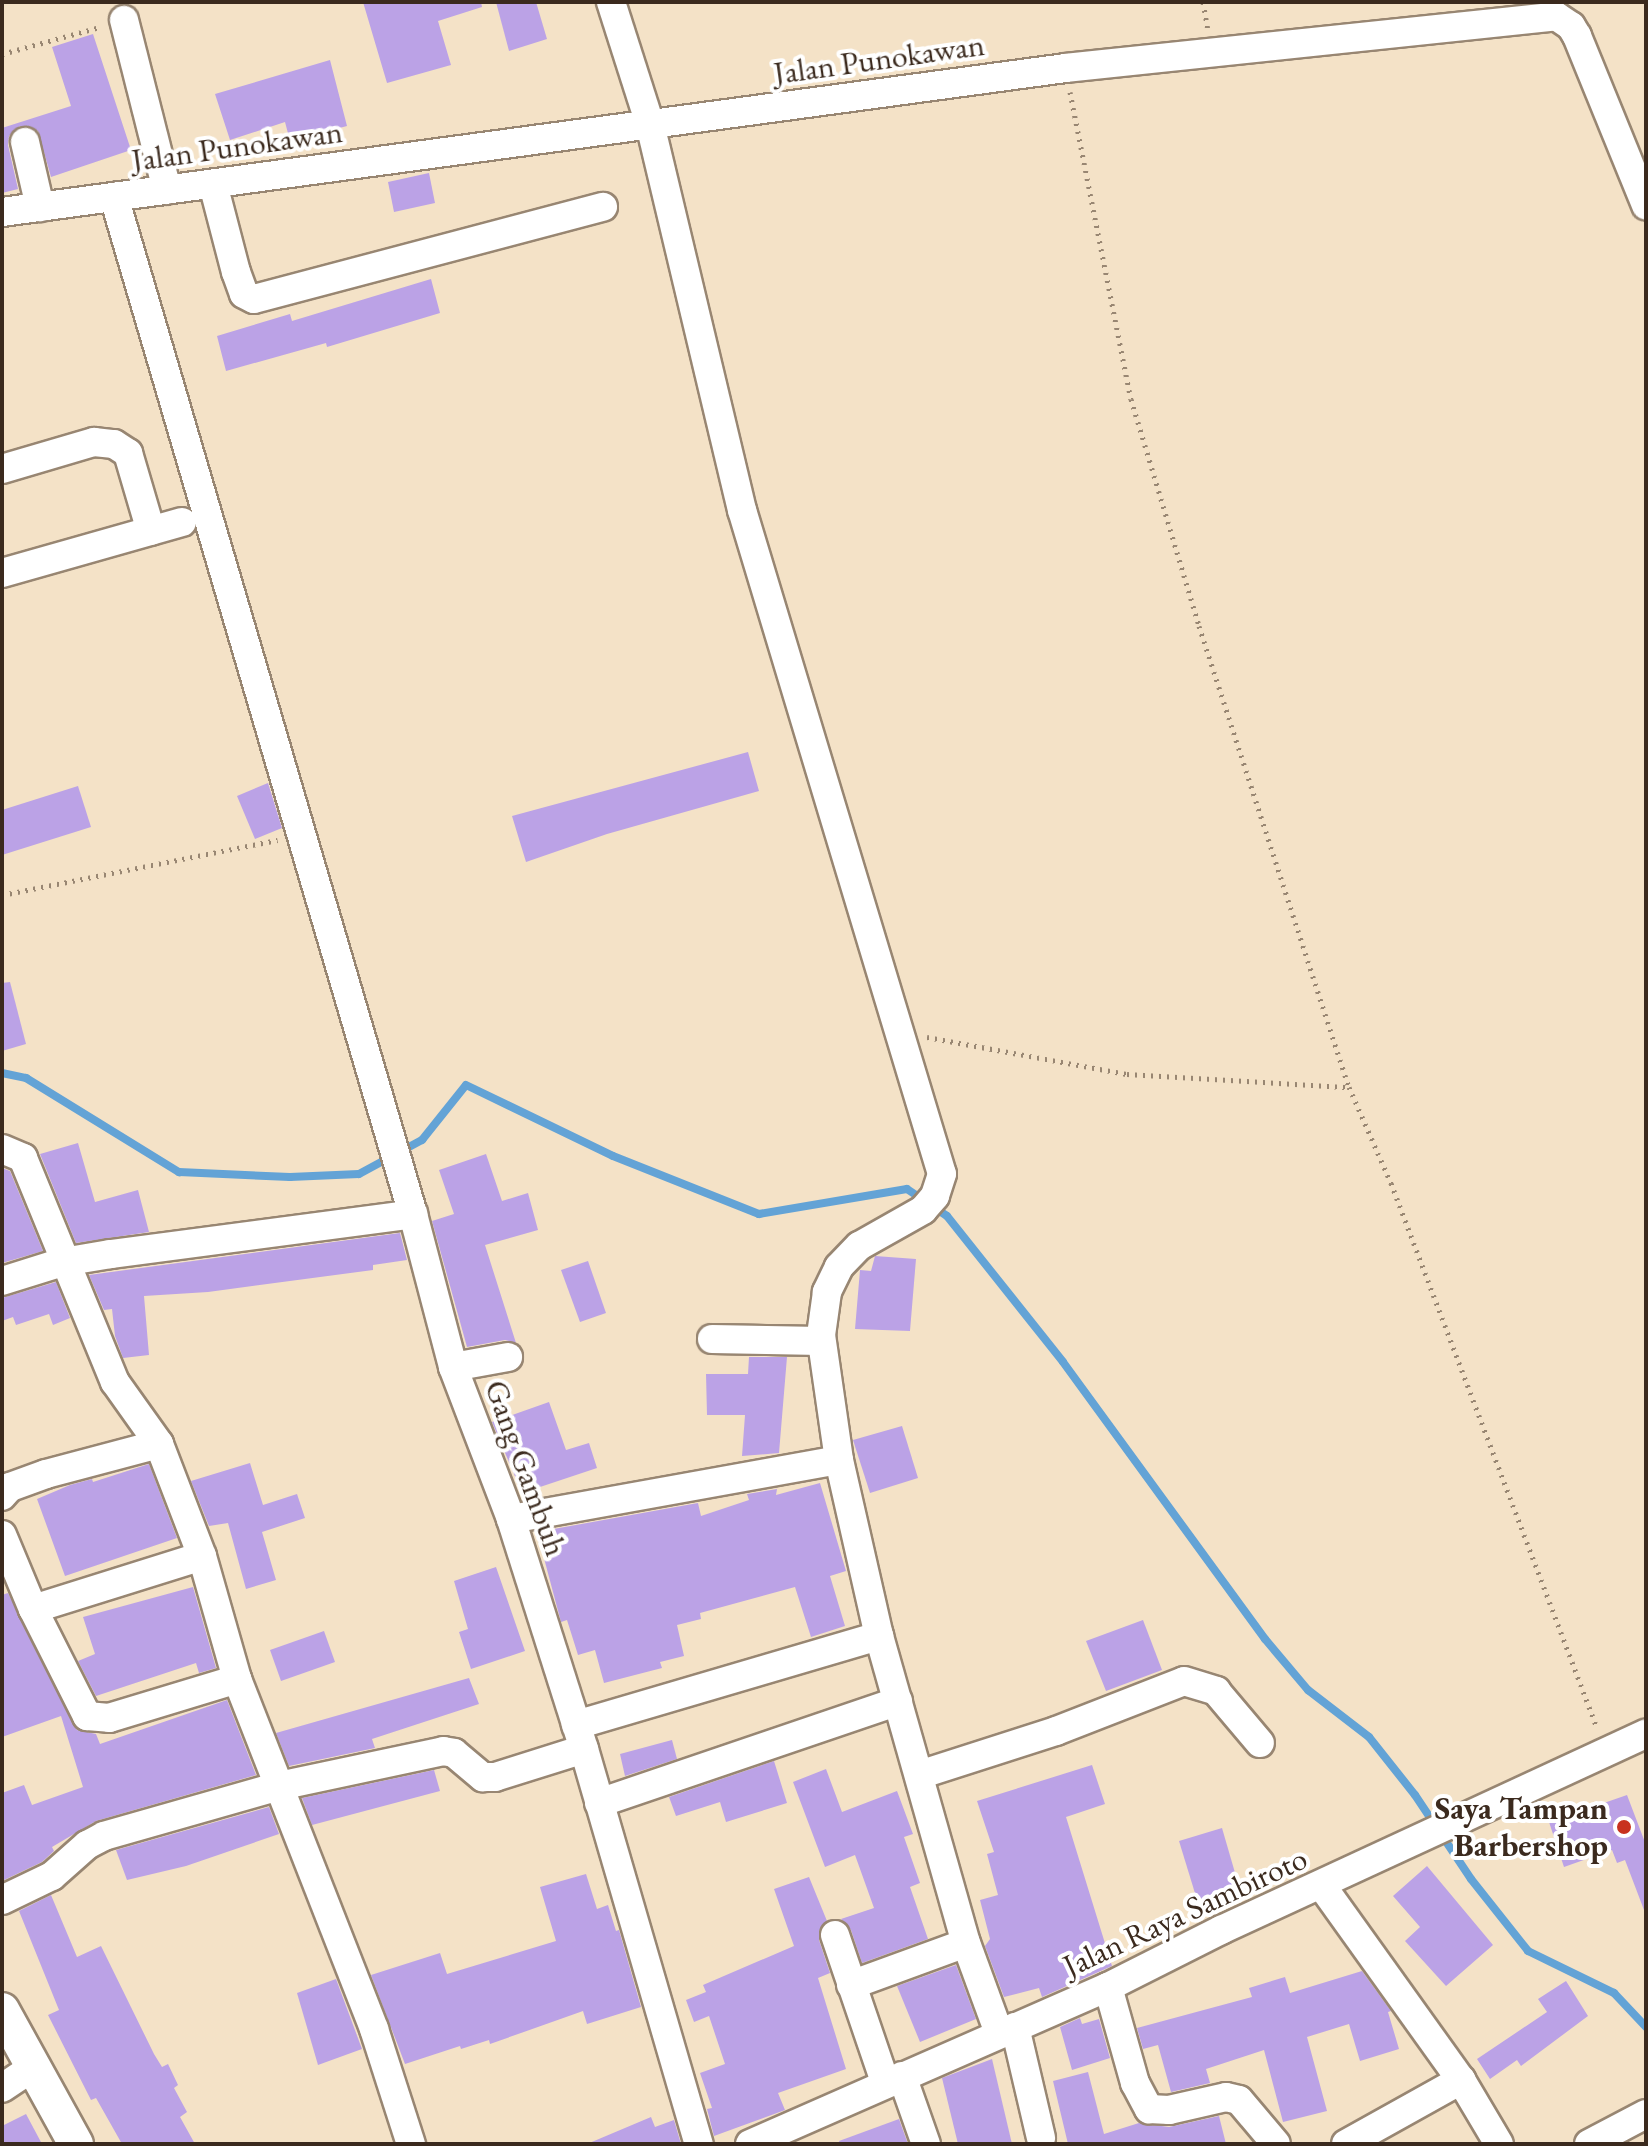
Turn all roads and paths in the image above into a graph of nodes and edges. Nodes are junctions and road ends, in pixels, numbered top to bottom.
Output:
1 (611, 2) edge
2 (124, 20) joint
3 (2, 54) edge
4 (1065, 68) junction
5 (650, 124) junction
6 (25, 142) dead end
7 (213, 184) junction
8 (167, 190) junction
9 (114, 197) junction
10 (1646, 205) edge
11 (40, 207) junction
12 (603, 207) dead end
13 (2, 212) edge
14 (2, 469) edge
15 (182, 522) dead end
16 (151, 531) junction
17 (2, 573) edge
18 (303, 835) junction
19 (2, 895) edge
20 (902, 1033) junction
21 (1349, 1087) junction
22 (2, 1149) edge
23 (413, 1214) junction
24 (63, 1262) junction
25 (2, 1281) edge
26 (712, 1339) dead end
27 (821, 1341) junction
28 (508, 1357) dead end
29 (453, 1367) junction
30 (159, 1444) junction
31 (839, 1460) junction
32 (2, 1496) edge
33 (511, 1519) junction
34 (2, 1535) edge
35 (202, 1556) junction
36 (33, 1609) junction
37 (879, 1636) junction
38 (237, 1679) junction
39 (898, 1701) junction
40 (1646, 1734) edge
41 (580, 1737) junction
42 (1260, 1743) dead end
43 (1606, 1751) junction
44 (919, 1775) junction
45 (279, 1786) junction
46 (599, 1803) junction
47 (1322, 1886) junction
48 (2, 1900) edge
49 (835, 1935) dead end
50 (966, 1943) junction
51 (851, 1985) junction
52 (1108, 1987) junction
53 (2, 2010) edge
54 (1007, 2030) junction
55 (33, 2067) junction
56 (894, 2079) junction
57 (1461, 2080) junction
58 (2, 2088) edge
59 (1646, 2114) edge
60 (1041, 2138) dead end
61 (762, 2142) edge
62 (76, 2144) edge
63 (411, 2144) edge
64 (699, 2144) edge
65 (926, 2144) edge
66 (1276, 2144) edge
67 (1346, 2144) edge
68 (1499, 2144) edge
69 (1589, 2144) edge

1 - 5 street
2 - 3 path
2 - 8 street
4 - 5 street, Jalan Punokawan
4 - 10 street, Jalan Punokawan
4 - 21 path
5 - 7 street, Jalan Punokawan
5 - 20 street
6 - 11 street
7 - 8 street, Jalan Punokawan
7 - 12 street
8 - 9 street, Jalan Punokawan
9 - 11 street, Jalan Punokawan
9 - 18 street, Gang Gambuh
11 - 13 street, Jalan Punokawan
14 - 16 street
15 - 16 street
16 - 17 street
18 - 19 path
18 - 23 street, Gang Gambuh
20 - 21 path
20 - 27 street
21 - 43 path
22 - 24 street
23 - 24 street
23 - 29 street, Gang Gambuh
24 - 25 street
24 - 30 street
26 - 27 street
27 - 31 street
28 - 29 street
29 - 33 street, Gang Gambuh
30 - 32 street
30 - 35 street
31 - 33 street
31 - 37 street
33 - 41 street, Gang Gambuh
34 - 36 street
35 - 36 street
35 - 38 street
36 - 38 street
37 - 39 street
37 - 41 street
38 - 45 street
39 - 44 street
39 - 46 street
40 - 43 street, Jalan Raya Sambiroto
41 - 45 street
41 - 46 street, Gang Gambuh
42 - 44 street
43 - 47 street, Jalan Raya Sambiroto
44 - 50 street
45 - 48 street
45 - 63 street
46 - 64 street, Gang Gambuh
47 - 52 street, Jalan Raya Sambiroto
47 - 57 street
49 - 51 street
50 - 51 street
50 - 54 street
51 - 56 street
52 - 54 street, Jalan Raya Sambiroto
52 - 66 street
53 - 55 main road
54 - 56 street, Jalan Raya Sambiroto
54 - 60 street
55 - 58 street
55 - 62 main road
56 - 61 street, Jalan Raya Sambiroto
56 - 65 street
57 - 67 street
57 - 68 street
59 - 69 street

